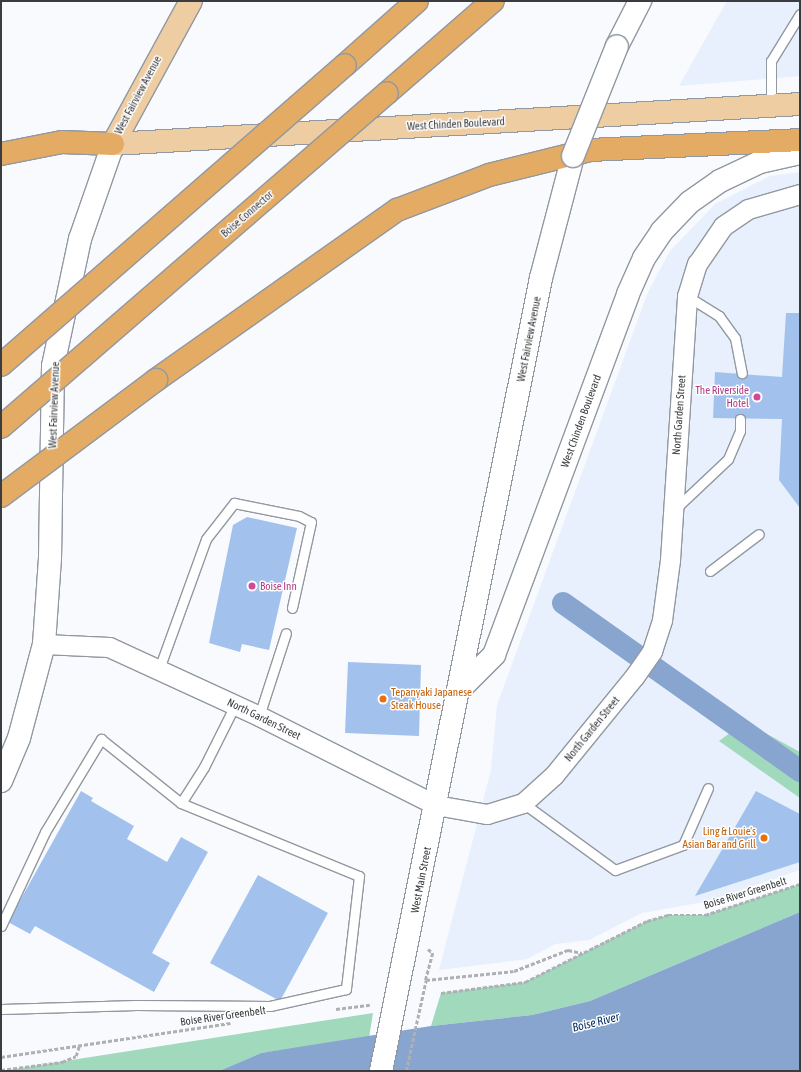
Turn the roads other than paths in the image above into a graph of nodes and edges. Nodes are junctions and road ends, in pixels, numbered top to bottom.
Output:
1 (191, 1) edge
2 (417, 1) edge
3 (493, 1) edge
4 (640, 1) edge
5 (800, 14) edge
6 (800, 104) edge
7 (771, 106) junction
8 (800, 140) edge
9 (113, 144) junction
10 (800, 153) edge
11 (1, 154) edge
12 (800, 194) edge
13 (687, 296) junction
14 (1, 365) edge
15 (742, 373) dead end
16 (740, 419) dead end
17 (1, 427) edge
18 (1, 496) edge
19 (673, 511) junction
20 (759, 534) dead end
21 (710, 571) dead end
22 (292, 608) dead end
23 (286, 633) dead end
24 (44, 644) junction
25 (159, 669) junction
26 (460, 689) junction
27 (235, 705) junction
28 (259, 716) junction
29 (1, 781) edge
30 (708, 788) dead end
31 (182, 803) junction
32 (523, 803) junction
33 (436, 806) junction
34 (1, 926) edge
35 (2, 1009) dead end
36 (381, 1071) edge

1 - 9 main road, West Fairview Avenue
2 - 14 highway, bridge
3 - 17 highway, Boise Connector, bridge
4 - 26 main road, West Fairview Avenue, bridge
5 - 7 lane
6 - 7 main road, West Chinden Boulevard
7 - 9 main road, West Chinden Boulevard
8 - 18 highway, bridge
9 - 11 highway
9 - 24 main road, West Fairview Avenue
10 - 26 main road, West Chinden Boulevard
12 - 13 street, North Garden Street
13 - 15 lane
13 - 19 street, North Garden Street
16 - 19 lane
19 - 32 street, North Garden Street
20 - 21 lane
22 - 25 lane
23 - 28 lane
24 - 25 street, North Garden Street
24 - 29 main road, West Fairview Avenue
25 - 27 street, North Garden Street
26 - 33 main road, West Main Street
27 - 28 street, North Garden Street
27 - 31 lane
28 - 33 street, North Garden Street
30 - 32 lane
31 - 34 lane
31 - 35 lane
32 - 33 street, North Garden Street
33 - 36 main road, West Main Street

